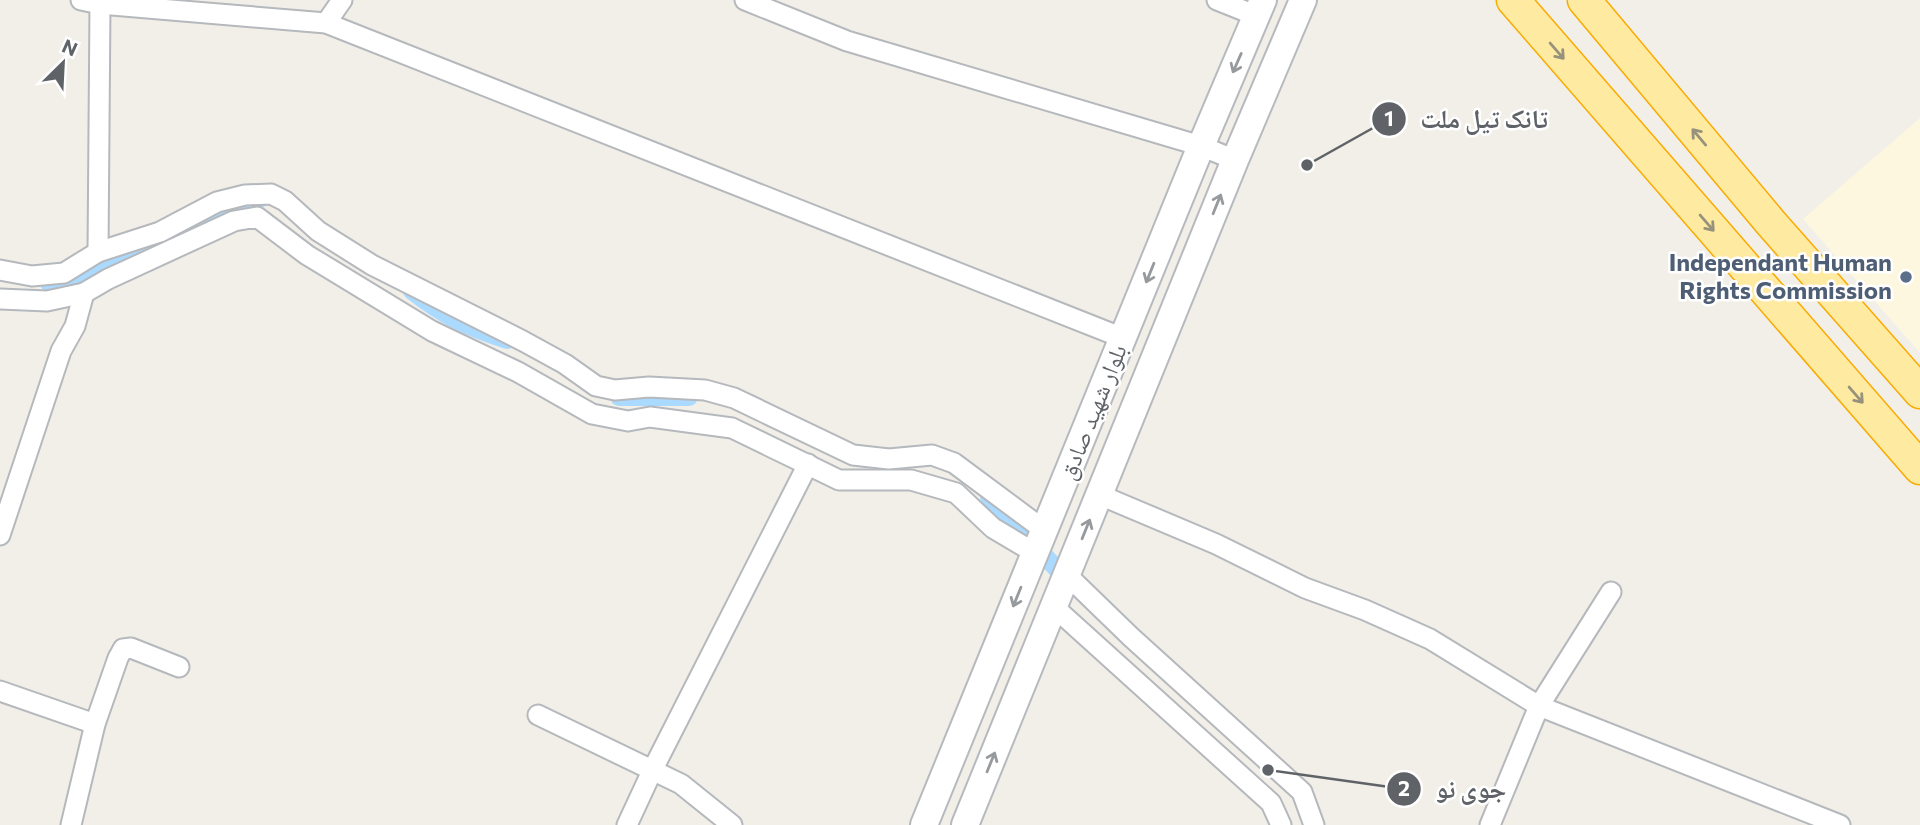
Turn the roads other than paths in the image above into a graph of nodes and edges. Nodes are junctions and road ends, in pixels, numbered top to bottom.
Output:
1 (342, 0) edge
2 (745, 0) edge
3 (1217, 0) edge
4 (1303, 0) edge
5 (1513, 0) edge
6 (1584, 0) edge
7 (94, 1) edge
8 (1260, 8) edge
9 (326, 23) junction
10 (1201, 146) junction
11 (1235, 160) junction
12 (98, 252) junction
13 (0, 270) edge
14 (84, 293) junction
15 (0, 299) edge
16 (1123, 338) junction
17 (1920, 392) edge
18 (808, 464) junction
19 (1920, 468) edge
20 (1100, 495) junction
21 (0, 535) edge
22 (1040, 541) junction
23 (1067, 575) junction
24 (1611, 592) dead end
25 (1054, 607) junction
26 (179, 667) dead end
27 (0, 691) edge
28 (1539, 706) junction
29 (538, 715) dead end
30 (95, 724) junction
31 (653, 769) junction
32 (71, 825) edge
33 (627, 825) edge
34 (732, 825) edge
35 (924, 825) edge
36 (965, 825) edge
37 (1282, 825) edge
38 (1314, 825) edge
39 (1490, 825) edge
40 (1840, 825) edge

1 - 9 street
2 - 10 street
3 - 8 street
4 - 11 main road, بلوار شهید صادق
5 -> 19 highway
17 -> 6 highway
7 - 9 street
7 - 12 street
8 -> 10 main road, بلوار شهید صادق
9 - 16 street
10 - 11 street
10 -> 16 main road, بلوار شهید صادق
20 -> 11 main road, بلوار شهید صادق
12 - 13 street
12 - 22 street
14 - 15 street
14 - 18 street
14 - 21 street
16 - 22 main road, بلوار شهید صادق
18 - 22 street
18 - 31 street
23 -> 20 main road, بلوار شهید صادق
20 - 28 street
22 -> 35 main road, بلوار شهید صادق
23 - 25 main road, بلوار شهید صادق
23 - 38 street
24 - 28 street
36 -> 25 main road, بلوار شهید صادق
25 - 37 street
26 - 30 street
27 - 30 street
28 - 39 street
28 - 40 street
29 - 31 street
30 - 32 street
31 - 33 street
31 - 34 street

